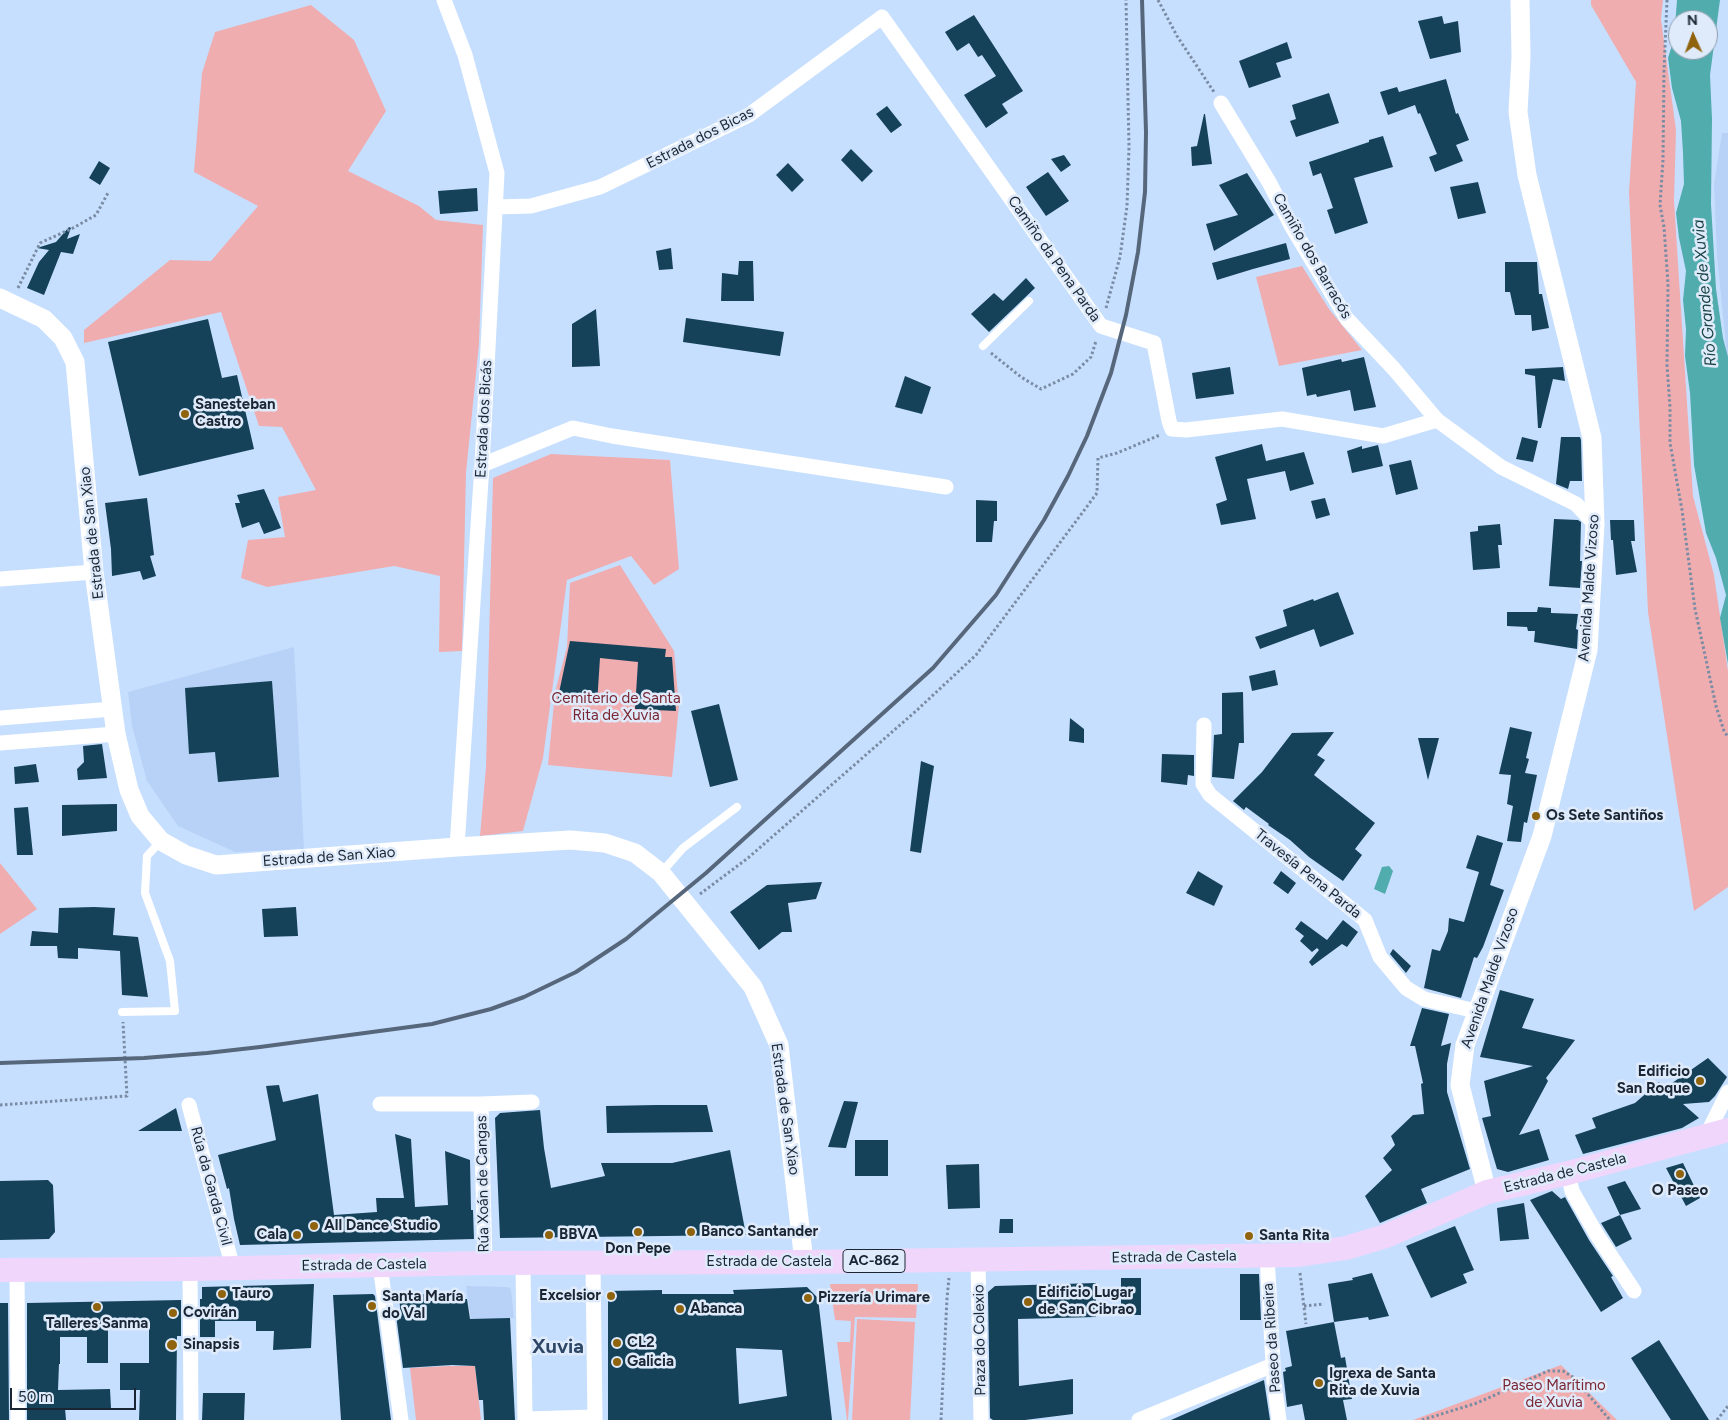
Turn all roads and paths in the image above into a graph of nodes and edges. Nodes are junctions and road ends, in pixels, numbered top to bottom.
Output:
1 (444, 0) edge
2 (1126, 0) edge
3 (1158, 0) edge
4 (1520, 0) edge
5 (1667, 0) edge
6 (882, 17) joint
7 (1221, 103) joint
8 (109, 191) dead end
9 (495, 207) junction
10 (6, 300) edge
11 (1029, 301) dead end
12 (1101, 326) junction
13 (983, 346) joint
14 (1437, 420) junction
15 (1172, 429) junction
16 (482, 465) junction
17 (946, 487) dead end
18 (1595, 524) junction
19 (94, 572) junction
20 (0, 579) edge
21 (113, 709) junction
22 (0, 718) edge
23 (1204, 725) dead end
24 (116, 734) junction
25 (1728, 737) edge
26 (0, 744) edge
27 (737, 807) dead end
28 (161, 841) junction
29 (457, 847) junction
30 (661, 873) junction
31 (686, 905) junction
32 (1476, 1011) junction
33 (122, 1012) joint
34 (1728, 1092) edge
35 (532, 1102) dead end
36 (380, 1104) dead end
37 (481, 1104) junction
38 (0, 1105) edge
39 (189, 1105) dead end
40 (1717, 1133) edge
41 (1568, 1173) junction
42 (1487, 1192) junction
43 (1298, 1255) junction
44 (1267, 1256) junction
45 (978, 1260) junction
46 (804, 1262) junction
47 (485, 1263) junction
48 (523, 1264) junction
49 (594, 1264) junction
50 (380, 1265) junction
51 (233, 1268) junction
52 (190, 1269) junction
53 (8, 1270) edge
54 (950, 1275) dead end
55 (1634, 1291) dead end
56 (1324, 1304) dead end
57 (1304, 1306) junction
58 (1306, 1324) dead end
59 (1273, 1365) junction
60 (1728, 1406) edge
61 (595, 1419) edge
62 (18, 1420) edge
63 (191, 1420) edge
64 (401, 1420) edge
65 (525, 1420) edge
66 (941, 1420) edge
67 (981, 1420) edge
68 (1139, 1420) edge
69 (1279, 1420) edge
70 (1422, 1420) edge
71 (1610, 1420) edge
72 (1717, 1420) edge

1 - 9 street, Estrada dos Bicás
2 - 12 path
3 - 7 path
4 - 18 street, Avenida Malde Vizoso
5 - 25 path
6 - 9 street, Estrada dos Bicas
6 - 12 street, Camiño da Pena Parda
7 - 14 street, Camiño dos Barracós
8 - 10 path
9 - 16 street, Estrada dos Bicás
10 - 19 street, Estrada de San Xiao
11 - 13 lane
12 - 13 path
12 - 15 street, Camiño da Pena Parda
14 - 15 street
14 - 18 street
15 - 31 path
16 - 17 street
16 - 29 street, Estrada dos Bicás
18 - 32 street, Avenida Malde Vizoso
19 - 20 street
19 - 21 street, Estrada de San Xiao
21 - 22 street
21 - 24 street, Estrada de San Xiao
23 - 32 street, Travesía Pena Parda
24 - 26 street
24 - 28 street, Estrada de San Xiao
27 - 30 lane
28 - 29 street, Estrada de San Xiao
28 - 33 lane
29 - 30 street, Estrada de San Xiao
30 - 31 street, Estrada de San Xiao
31 - 46 street, Estrada de San Xiao
32 - 42 street, Avenida Malde Vizoso
33 - 38 path
34 - 40 street
35 - 37 street, Rúa Xoán de Cangas
36 - 37 street, Rúa Xoán de Cangas
37 - 47 street, Rúa Xoán de Cangas
39 - 51 street, Rúa da Garda Civil
40 - 41 main road, Estrada de Castela / AC-862
41 - 42 main road, Estrada de Castela / AC-862
41 - 55 street
42 - 43 main road, Estrada de Castela / AC-862
43 - 44 main road, Estrada de Castela / AC-862
43 - 57 path
44 - 45 main road, Estrada de Castela / AC-862
44 - 59 street, Paseo da Ribeira
45 - 46 main road, Estrada de Castela / AC-862
45 - 67 street, Praza do Colexio
46 - 49 main road, Estrada de Castela / AC-862
47 - 48 main road, Estrada de Castela / AC-862
47 - 50 main road, Estrada de Castela / AC-862
48 - 49 main road, Estrada de Castela / AC-862
48 - 65 street
49 - 61 street
50 - 51 main road, Estrada de Castela / AC-862
50 - 64 street
51 - 52 main road, Estrada de Castela / AC-862
52 - 53 main road, Estrada de Castela / AC-862
52 - 63 street
53 - 62 street
54 - 66 path
56 - 57 path
57 - 58 path
59 - 68 street
59 - 69 street, Paseo da Ribeira
60 - 72 path
61 - 65 street
70 - 71 path

